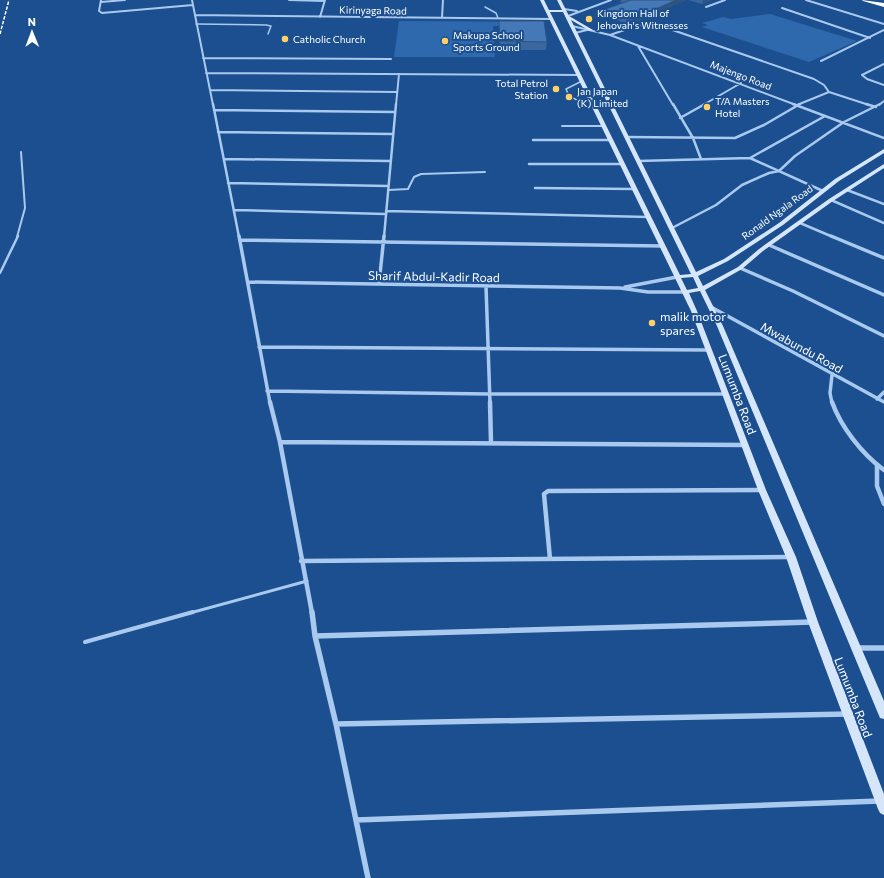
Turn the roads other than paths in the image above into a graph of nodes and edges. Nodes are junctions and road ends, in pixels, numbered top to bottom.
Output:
1 (125, 0) edge
2 (192, 0) edge
3 (289, 0) edge
4 (325, 0) edge
5 (442, 0) edge
6 (542, 0) edge
7 (559, 0) edge
8 (611, 0) edge
9 (725, 0) edge
10 (806, 0) edge
11 (866, 0) edge
12 (101, 1) edge
13 (193, 5) junction
14 (884, 5) edge
15 (485, 7) dead end
16 (706, 7) dead end
17 (782, 8) dead end
18 (564, 10) junction
19 (548, 11) junction
20 (580, 11) junction
21 (195, 15) junction
22 (320, 17) junction
23 (568, 17) junction
24 (442, 18) junction
25 (498, 18) junction
26 (551, 19) junction
27 (196, 24) junction
28 (884, 24) edge
29 (569, 26) junction
30 (591, 30) junction
31 (884, 30) edge
32 (575, 33) junction
33 (268, 34) dead end
34 (610, 35) junction
35 (870, 38) junction
36 (638, 46) junction
37 (203, 58) junction
38 (391, 59) dead end
39 (821, 61) dead end
40 (884, 64) edge
41 (206, 73) junction
42 (399, 74) junction
43 (579, 75) junction
44 (582, 81) junction
45 (741, 83) junction
46 (884, 85) edge
47 (210, 90) junction
48 (397, 92) junction
49 (829, 92) junction
50 (884, 101) edge
51 (592, 102) junction
52 (797, 106) junction
53 (876, 107) junction
54 (214, 110) junction
55 (395, 112) junction
56 (825, 116) junction
57 (680, 118) junction
58 (844, 122) junction
59 (562, 126) dead end
60 (604, 126) junction
61 (218, 132) junction
62 (393, 134) junction
63 (627, 137) junction
64 (693, 138) junction
65 (884, 138) edge
66 (533, 140) dead end
67 (611, 140) junction
68 (884, 151) edge
69 (21, 152) dead end
70 (224, 158) junction
71 (701, 158) junction
72 (750, 158) junction
73 (390, 161) junction
74 (638, 161) junction
75 (529, 164) dead end
76 (622, 164) junction
77 (883, 167) edge
78 (779, 171) junction
79 (485, 172) dead end
80 (228, 183) junction
81 (388, 188) junction
82 (535, 188) dead end
83 (634, 189) junction
84 (847, 190) junction
85 (824, 191) junction
86 (831, 200) junction
87 (884, 204) edge
88 (234, 210) junction
89 (385, 213) junction
90 (648, 217) junction
91 (800, 223) junction
92 (884, 223) edge
93 (672, 228) junction
94 (240, 240) junction
95 (383, 243) junction
96 (769, 244) junction
97 (662, 246) junction
98 (884, 258) edge
99 (740, 268) junction
100 (0, 273) edge
101 (695, 275) junction
102 (677, 277) junction
103 (248, 282) junction
104 (379, 284) junction
105 (486, 286) junction
106 (620, 288) junction
107 (702, 289) junction
108 (684, 292) junction
109 (884, 295) edge
110 (711, 307) junction
111 (884, 336) edge
112 (258, 347) junction
113 (488, 348) junction
114 (708, 350) junction
115 (832, 375) junction
116 (267, 391) junction
117 (884, 392) edge
118 (489, 394) junction
119 (725, 394) junction
120 (877, 399) junction
121 (884, 402) edge
122 (280, 442) junction
123 (491, 444) junction
124 (745, 445) junction
125 (877, 466) junction
126 (884, 470) edge
127 (762, 490) junction
128 (884, 504) edge
129 (791, 557) junction
130 (550, 559) junction
131 (301, 561) junction
132 (307, 581) junction
133 (813, 622) junction
134 (315, 636) junction
135 (85, 642) dead end
136 (856, 648) junction
137 (884, 648) edge
138 (848, 714) junction
139 (884, 714) edge
140 (336, 724) junction
141 (882, 805) edge
142 (356, 820) junction
143 (368, 878) edge

1 - 12 street
2 - 13 street
3 - 4 street
4 - 22 street
5 - 24 street
6 - 19 main road, Lumumba Road
7 - 18 main road, Lumumba Road
8 - 20 street
9 - 16 street
10 - 28 street
11 - 14 highway
12 - 13 street
13 - 21 street
15 - 25 lane
17 - 35 street
18 - 19 main road
18 - 20 street
18 - 23 main road, Lumumba Road
19 - 26 main road, Lumumba Road
20 - 23 street
21 - 22 street, Kirinyaga Road
21 - 27 street
22 - 24 street, Kirinyaga Road
23 - 29 main road, Lumumba Road
23 - 30 main road
24 - 25 street, Kirinyaga Road
25 - 26 street, Kirinyaga Road
26 - 43 main road, Lumumba Road
27 - 33 lane
27 - 37 street
29 - 30 street, Majengo Road
29 - 32 main road, Lumumba Road
30 - 32 street, Majengo Road
30 - 34 street, Majengo Road
31 - 35 street
32 - 63 main road, Lumumba Road
34 - 36 street, Majengo Road
34 - 49 street
35 - 39 street
36 - 45 street, Majengo Road
36 - 57 street
37 - 38 street
37 - 41 street
40 - 46 street
41 - 42 street
41 - 47 street
42 - 43 street
42 - 48 street
43 - 44 main road, Lumumba Road
44 - 51 main road, Lumumba Road
44 - 51 lane
45 - 52 street, Majengo Road
45 - 57 street
47 - 48 street
47 - 54 street
48 - 55 street
49 - 52 street
49 - 53 street
50 - 53 street
51 - 60 main road, Lumumba Road
52 - 56 street, Majengo Road
52 - 64 street
53 - 58 street
54 - 55 street
54 - 61 street
55 - 62 street
56 - 58 street, Majengo Road
56 - 72 street
57 - 64 street
58 - 65 street, Majengo Road
58 - 78 street
59 - 60 lane
60 - 67 main road, Lumumba Road
61 - 62 street
61 - 70 street
62 - 73 street
63 - 64 street
63 - 74 main road, Lumumba Road
64 - 71 street
66 - 67 street
67 - 76 main road, Lumumba Road
68 - 85 main road, Ronald Ngala Road
69 - 100 lane
70 - 73 street
70 - 80 street
71 - 72 street
71 - 74 street
72 - 78 street
73 - 81 street
74 - 93 main road, Lumumba Road
75 - 76 street
76 - 83 main road, Lumumba Road
77 - 84 main road, Ronald Ngala Road
78 - 85 street
78 - 93 street
79 - 81 lane
80 - 81 street
80 - 88 street
81 - 89 street
82 - 83 street
83 - 90 main road, Lumumba Road
84 - 86 main road, Ronald Ngala Road
84 - 87 street
85 - 101 main road, Ronald Ngala Road
86 - 91 main road, Ronald Ngala Road
86 - 92 street
88 - 89 street
88 - 94 street
89 - 90 street
89 - 95 street
90 - 97 main road, Lumumba Road
91 - 96 main road, Ronald Ngala Road
91 - 98 street
93 - 101 main road, Lumumba Road
94 - 95 street
94 - 103 street
95 - 97 street
95 - 104 street
96 - 99 main road, Ronald Ngala Road
96 - 109 street
97 - 102 main road, Lumumba Road
99 - 107 main road, Ronald Ngala Road
99 - 111 street
101 - 102 main road, Ronald Ngala Road
101 - 107 main road, Lumumba Road
102 - 106 street, Sharif Abdul-Kadir Road
102 - 108 main road, Lumumba Road
103 - 104 street, Sharif Abdul-Kadir Road
103 - 112 street
104 - 105 street, Sharif Abdul-Kadir Road
105 - 106 street, Sharif Abdul-Kadir Road
105 - 113 street
106 - 108 street, Sharif Abdul-Kadir Road
107 - 108 main road, Ronald Ngala Road
107 - 110 main road, Lumumba Road
108 - 114 main road, Lumumba Road
110 - 115 street, Mwabundu Road
110 - 136 main road, Lumumba Road
112 - 113 street
112 - 116 street
113 - 114 street
113 - 118 street
114 - 119 main road, Lumumba Road
115 - 120 street, Mwabundu Road
115 - 125 street
116 - 118 street
116 - 122 street
117 - 120 street
118 - 119 street
118 - 123 street
119 - 124 main road, Lumumba Road
120 - 121 street, Mwabundu Road
122 - 123 street
122 - 131 street
123 - 124 street
124 - 127 main road, Lumumba Road
125 - 126 street
125 - 128 street
127 - 129 main road, Lumumba Road
127 - 130 street
129 - 130 street
129 - 133 main road, Lumumba Road
130 - 131 street
131 - 132 street
132 - 134 street
132 - 135 lane
133 - 134 street
133 - 138 main road, Lumumba Road
134 - 140 street
136 - 137 street
136 - 139 main road, Lumumba Road
138 - 140 street
138 - 141 main road, Lumumba Road
140 - 142 street
141 - 142 street
142 - 143 street

